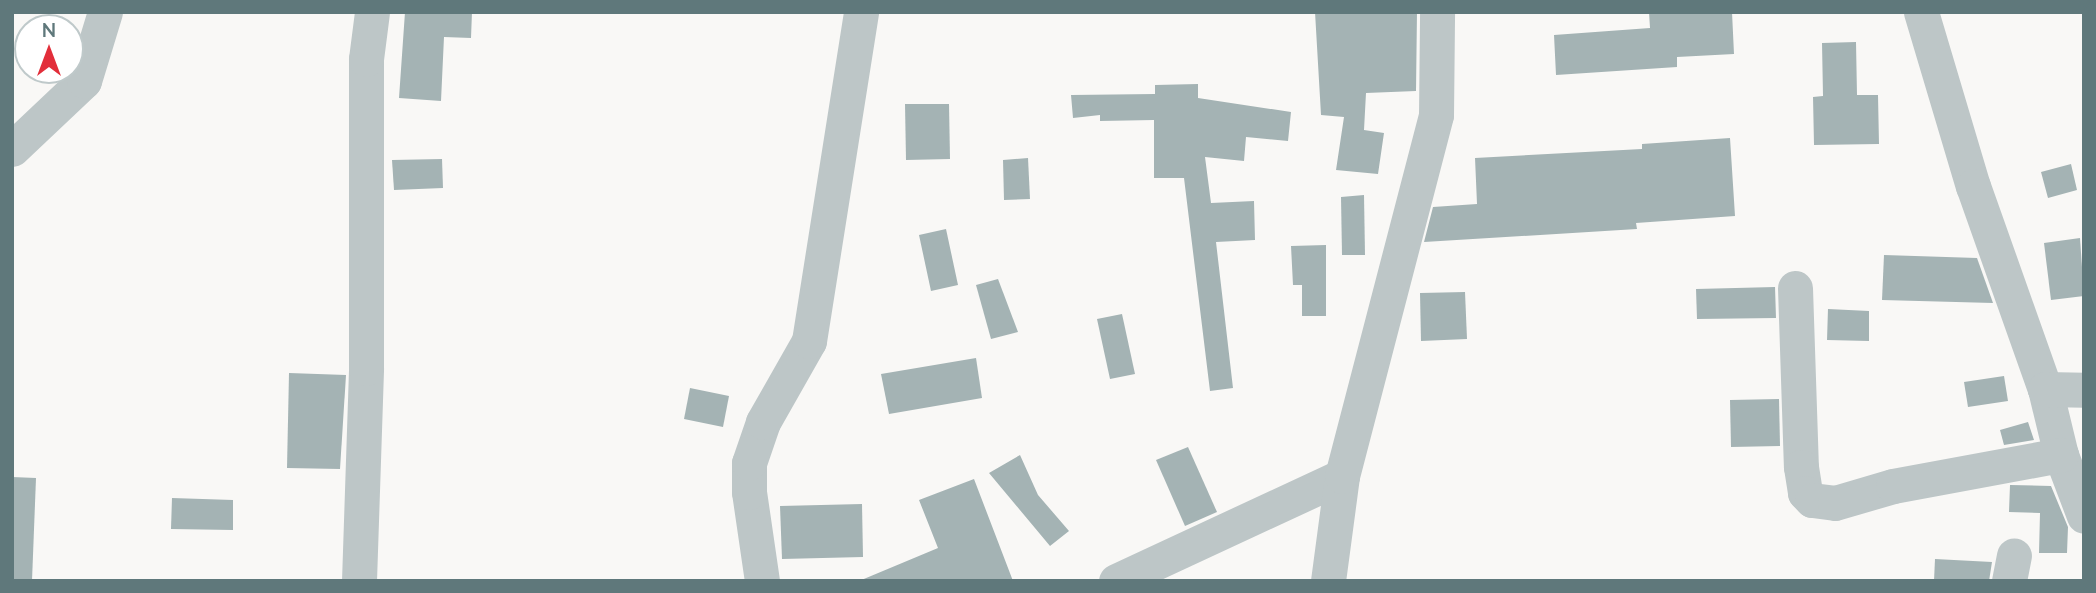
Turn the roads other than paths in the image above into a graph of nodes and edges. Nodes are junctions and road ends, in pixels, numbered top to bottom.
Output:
1 (105, 12) edge
2 (372, 12) edge
3 (861, 12) edge
4 (1437, 12) edge
5 (1921, 12) edge
6 (12, 149) edge
7 (1796, 288) dead end
8 (2045, 389) junction
9 (2084, 390) edge
10 (2061, 455) junction
11 (1342, 476) junction
12 (2084, 516) edge
13 (359, 581) edge
14 (762, 581) edge
15 (1116, 581) edge
16 (1328, 581) edge

1 - 6 street
2 - 13 street
3 - 14 street
4 - 11 street
5 - 8 street
7 - 10 street
8 - 9 street
8 - 10 street
10 - 12 street
11 - 15 street
11 - 16 street

